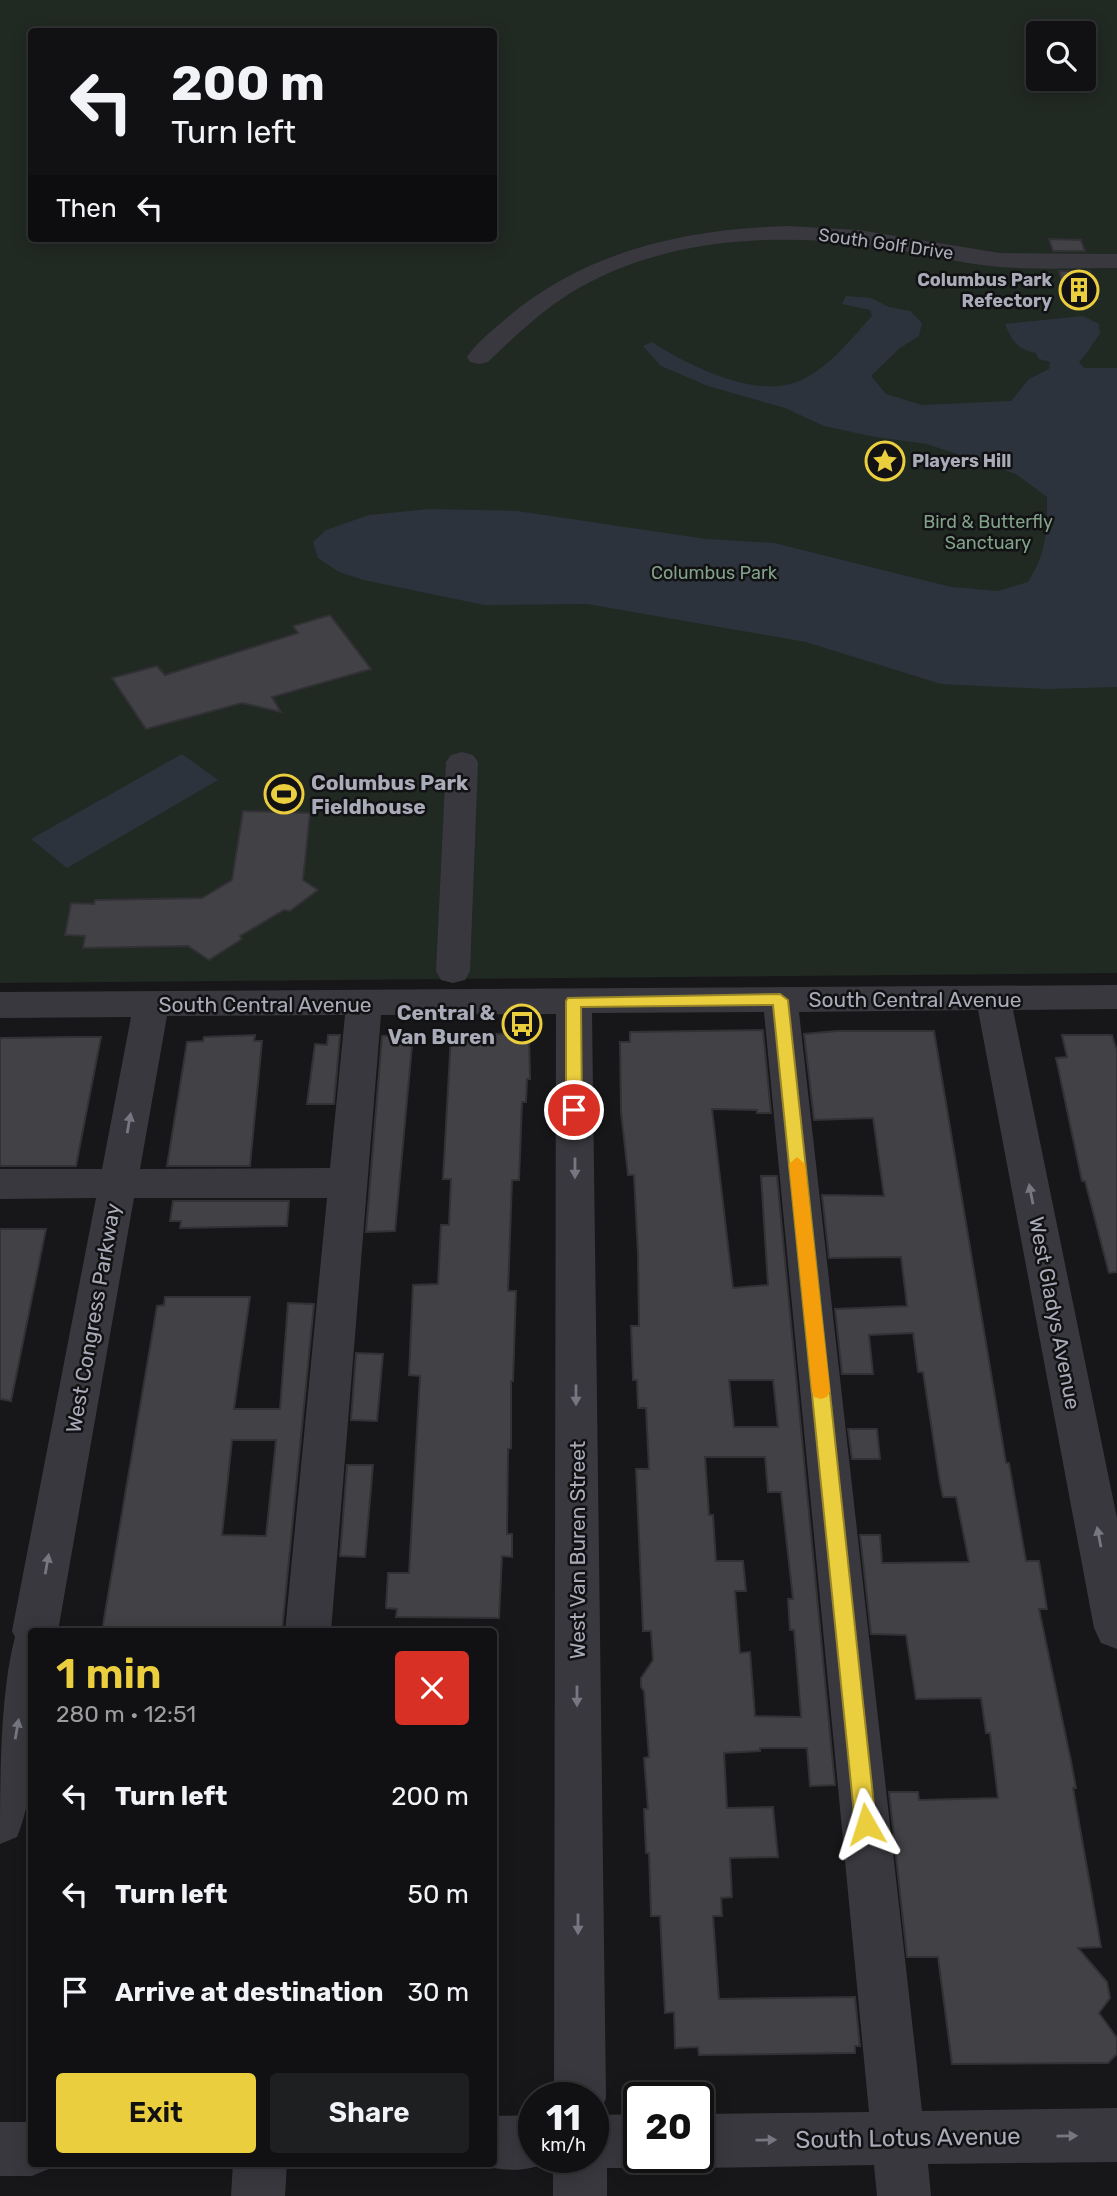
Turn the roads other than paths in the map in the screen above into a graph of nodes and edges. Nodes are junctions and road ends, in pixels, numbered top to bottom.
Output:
1 (1117, 261) edge
2 (479, 357) dead end
3 (462, 762) dead end
4 (453, 971) dead end
5 (1117, 997) edge
6 (993, 998) junction
7 (780, 1000) junction
8 (574, 1001) junction
9 (364, 1003) junction
10 (0, 1005) edge
11 (151, 1005) junction
12 (348, 1183) junction
13 (0, 1184) edge
14 (118, 1184) junction
15 (36, 1628) edge
16 (308, 1628) edge
17 (1117, 1628) edge
18 (28, 1671) edge
19 (0, 1820) edge
20 (579, 2082) edge
21 (1117, 2135) edge
22 (898, 2138) junction
23 (714, 2141) edge
24 (497, 2143) edge
25 (518, 2143) edge
26 (0, 2149) edge
27 (28, 2149) edge
28 (260, 2167) edge
29 (580, 2173) edge
30 (257, 2196) edge
31 (580, 2196) edge
32 (904, 2196) edge

1 - 2 street, South Golf Drive
3 - 4 street
5 - 6 street, South Central Avenue
6 - 7 street, South Central Avenue
17 -> 6 street, West Gladys Avenue
7 - 8 street, South Central Avenue
7 - 22 street
8 - 9 street, South Central Avenue
8 -> 20 street, West Van Buren Street
9 - 11 street, South Central Avenue
9 - 12 street
10 - 11 street, South Central Avenue
14 -> 11 street, West Congress Parkway
12 - 14 street
12 - 16 street
13 - 14 street
15 -> 14 street, West Congress Parkway
19 -> 18 street
22 -> 21 street, South Lotus Avenue
23 -> 22 street, South Lotus Avenue
22 - 32 street
24 - 25 street
26 - 27 street
28 - 30 street
29 - 31 street

